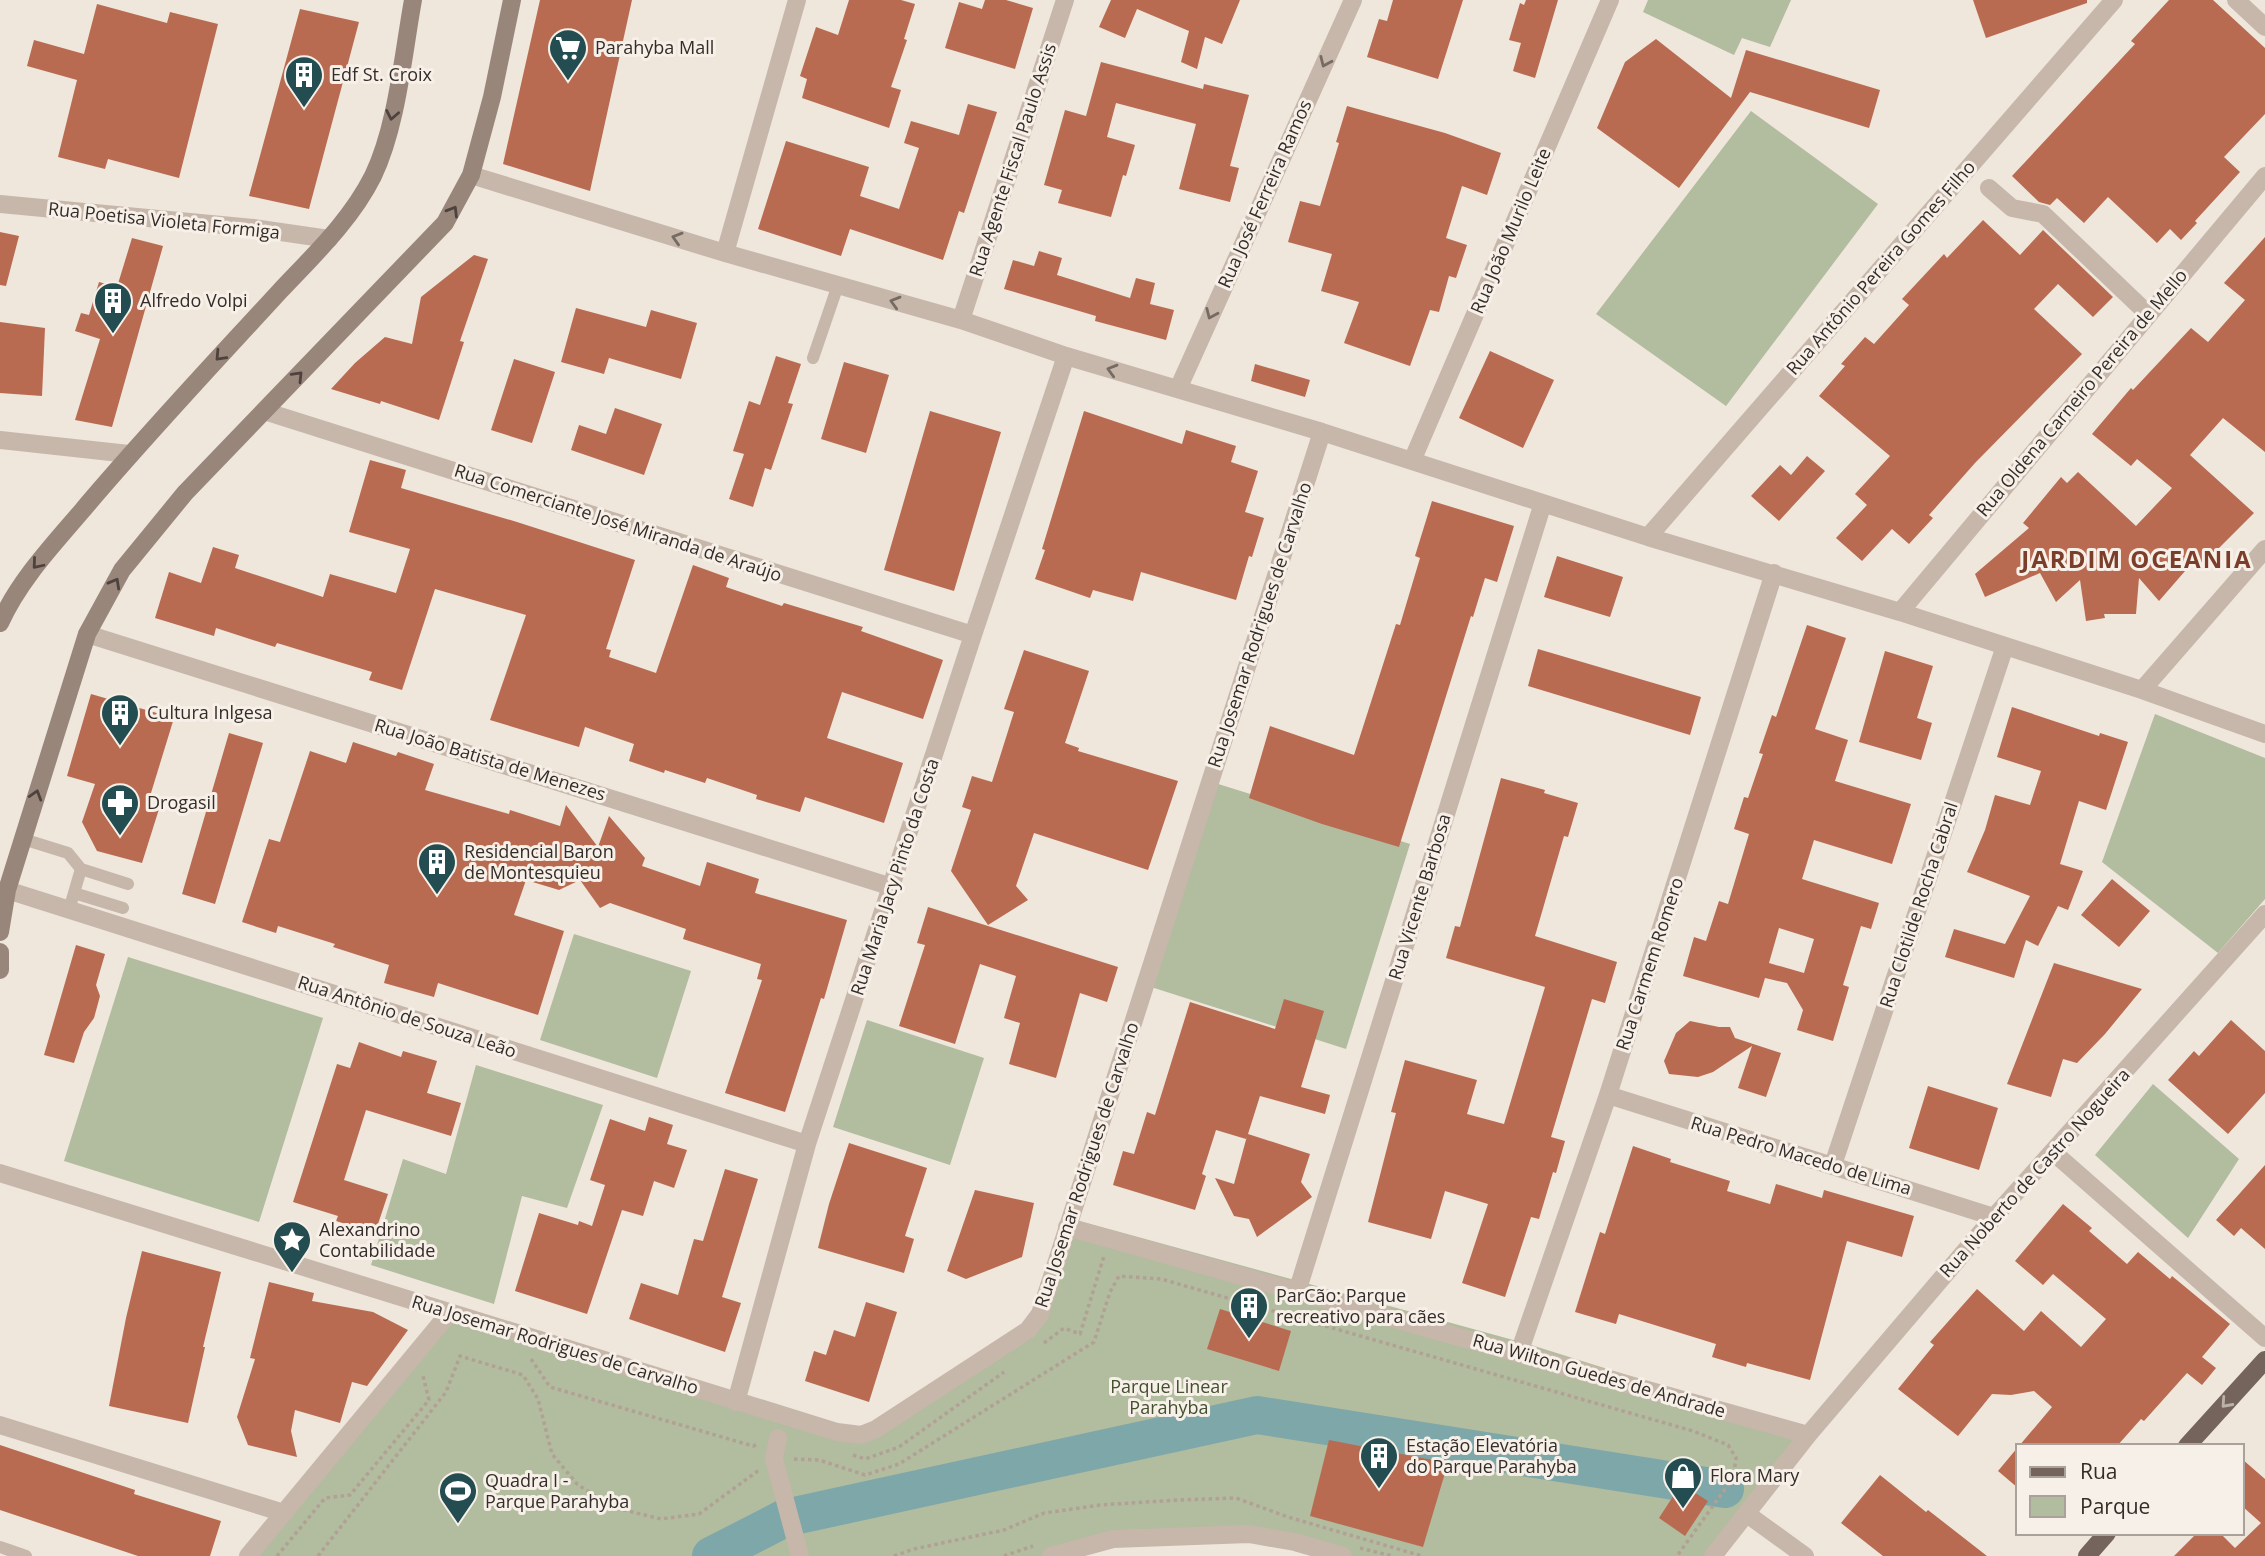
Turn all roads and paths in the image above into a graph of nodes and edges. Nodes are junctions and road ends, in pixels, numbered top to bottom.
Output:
1 (413, 0) edge
2 (512, 0) edge
3 (797, 0) edge
4 (1065, 0) edge
5 (1353, 0) edge
6 (1611, 0) edge
7 (2115, 0) edge
8 (2236, 0) edge
9 (2265, 27) edge
10 (471, 176) junction
11 (2265, 176) edge
12 (1989, 188) dead end
13 (0, 204) edge
14 (329, 239) junction
15 (725, 253) junction
16 (838, 285) junction
17 (2148, 314) junction
18 (961, 320) junction
19 (1066, 356) junction
20 (813, 358) dead end
21 (1178, 389) junction
22 (264, 411) junction
23 (1322, 432) junction
24 (0, 440) edge
25 (129, 454) junction
26 (1412, 461) junction
27 (1543, 503) junction
28 (1648, 537) junction
29 (2265, 549) edge
30 (1774, 573) junction
31 (1900, 612) junction
32 (0, 623) edge
33 (87, 634) junction
34 (972, 635) junction
35 (2005, 646) junction
36 (2142, 690) junction
37 (2265, 734) edge
38 (23, 839) junction
39 (81, 869) junction
40 (128, 884) dead end
41 (892, 887) junction
42 (7, 890) junction
43 (72, 901) junction
44 (123, 908) dead end
45 (2265, 914) edge
46 (0, 932) edge
47 (0, 952) edge
48 (0, 970) edge
49 (1608, 1095) junction
50 (807, 1144) junction
51 (2053, 1152) junction
52 (1833, 1165) junction
53 (0, 1173) edge
54 (1994, 1217) junction
55 (1067, 1227) junction
56 (1107, 1249) dead end
57 (1297, 1292) junction
58 (450, 1312) junction
59 (2265, 1338) edge
60 (1042, 1344) dead end
61 (1519, 1353) junction
62 (530, 1356) dead end
63 (2265, 1360) edge
64 (1009, 1368) dead end
65 (423, 1375) dead end
66 (736, 1402) junction
67 (0, 1425) edge
68 (1808, 1435) junction
69 (778, 1438) joint
70 (2189, 1444) edge
71 (853, 1455) dead end
72 (774, 1459) junction
73 (284, 1513) junction
74 (1747, 1514) junction
75 (2105, 1535) edge
76 (0, 1547) edge
77 (799, 1553) edge
78 (26, 1556) edge
79 (248, 1556) edge
80 (277, 1556) edge
81 (318, 1556) edge
82 (1051, 1556) edge
83 (1343, 1556) edge
84 (1676, 1556) edge
85 (1713, 1556) edge
86 (1805, 1556) edge
87 (2087, 1556) edge

1 -> 14 main road
2 - 10 main road
3 - 15 street
4 - 18 street, Rua Agente Fiscal Paulo Assis
5 -> 21 street, Rua José Ferreira Ramos
6 - 26 street, Rua João Murilo Leite
7 - 28 street, Rua Antônio Pereira Gomes Filho
8 - 9 street
15 -> 10 street
22 -> 10 main road
11 - 17 street, Rua Oldena Carneiro Pereira de Mello
12 - 17 street
13 - 14 street, Rua Poetisa Violeta Formiga
14 -> 25 main road
15 - 16 street
18 -> 16 street
16 - 20 lane
17 - 31 street, Rua Oldena Carneiro Pereira de Mello
18 - 19 street
21 -> 19 street
19 - 34 street, Rua Maria Jacy Pinto da Costa
21 - 23 street
33 -> 22 main road
22 - 34 street, Rua Comerciante José Miranda de Araújo
23 - 26 street
23 - 55 street, Rua Josemar Rodrigues de Carvalho
24 - 25 street
25 -> 32 main road
26 - 27 street
27 - 28 street
27 - 57 street, Rua Vicente Barbosa
28 - 30 street
29 - 36 street
30 - 31 street
30 - 49 street, Rua Carmem Romero
31 - 35 street
38 -> 33 main road
33 - 41 street, Rua João Batista de Menezes
34 - 41 street, Rua Maria Jacy Pinto da Costa
35 - 36 street
35 - 52 street, Rua Clotilde Rocha Cabral
36 - 37 street
38 - 39 lane
38 - 42 main road
39 - 40 lane
39 - 43 lane
41 - 50 street, Rua Maria Jacy Pinto da Costa
42 - 43 street, Rua Antônio de Souza Leão
42 - 46 main road
43 - 44 lane
43 - 50 street, Rua Antônio de Souza Leão
45 - 51 street, Rua Noberto de Castro Nogueira
47 - 48 main road
49 - 52 street, Rua Pedro Macedo de Lima
49 - 61 street, Rua Carmem Romero
50 - 66 street, Rua Maria Jacy Pinto da Costa
51 - 54 street, Rua Noberto de Castro Nogueira
51 - 59 street
52 - 54 street, Rua Pedro Macedo de Lima
53 - 58 street, Rua Josemar Rodrigues de Carvalho
54 - 68 street, Rua Noberto de Castro Nogueira
55 - 57 street, Rua Wilton Guedes de Andrade
55 - 66 street, Rua Josemar Rodrigues de Carvalho
56 - 60 path
57 - 61 street, Rua Wilton Guedes de Andrade
58 - 66 street, Rua Josemar Rodrigues de Carvalho
58 - 73 street
61 - 68 street, Rua Wilton Guedes de Andrade
62 - 69 path
63 -> 70 main road
64 - 71 path
65 - 80 path
67 - 73 street
68 - 74 street, Rua Noberto de Castro Nogueira
69 - 72 street
72 - 77 street
72 - 81 path
72 - 84 path
73 - 79 street
74 - 85 street, Rua Noberto de Castro Nogueira
74 - 86 street
75 - 87 main road
76 - 78 lane
82 - 83 street

